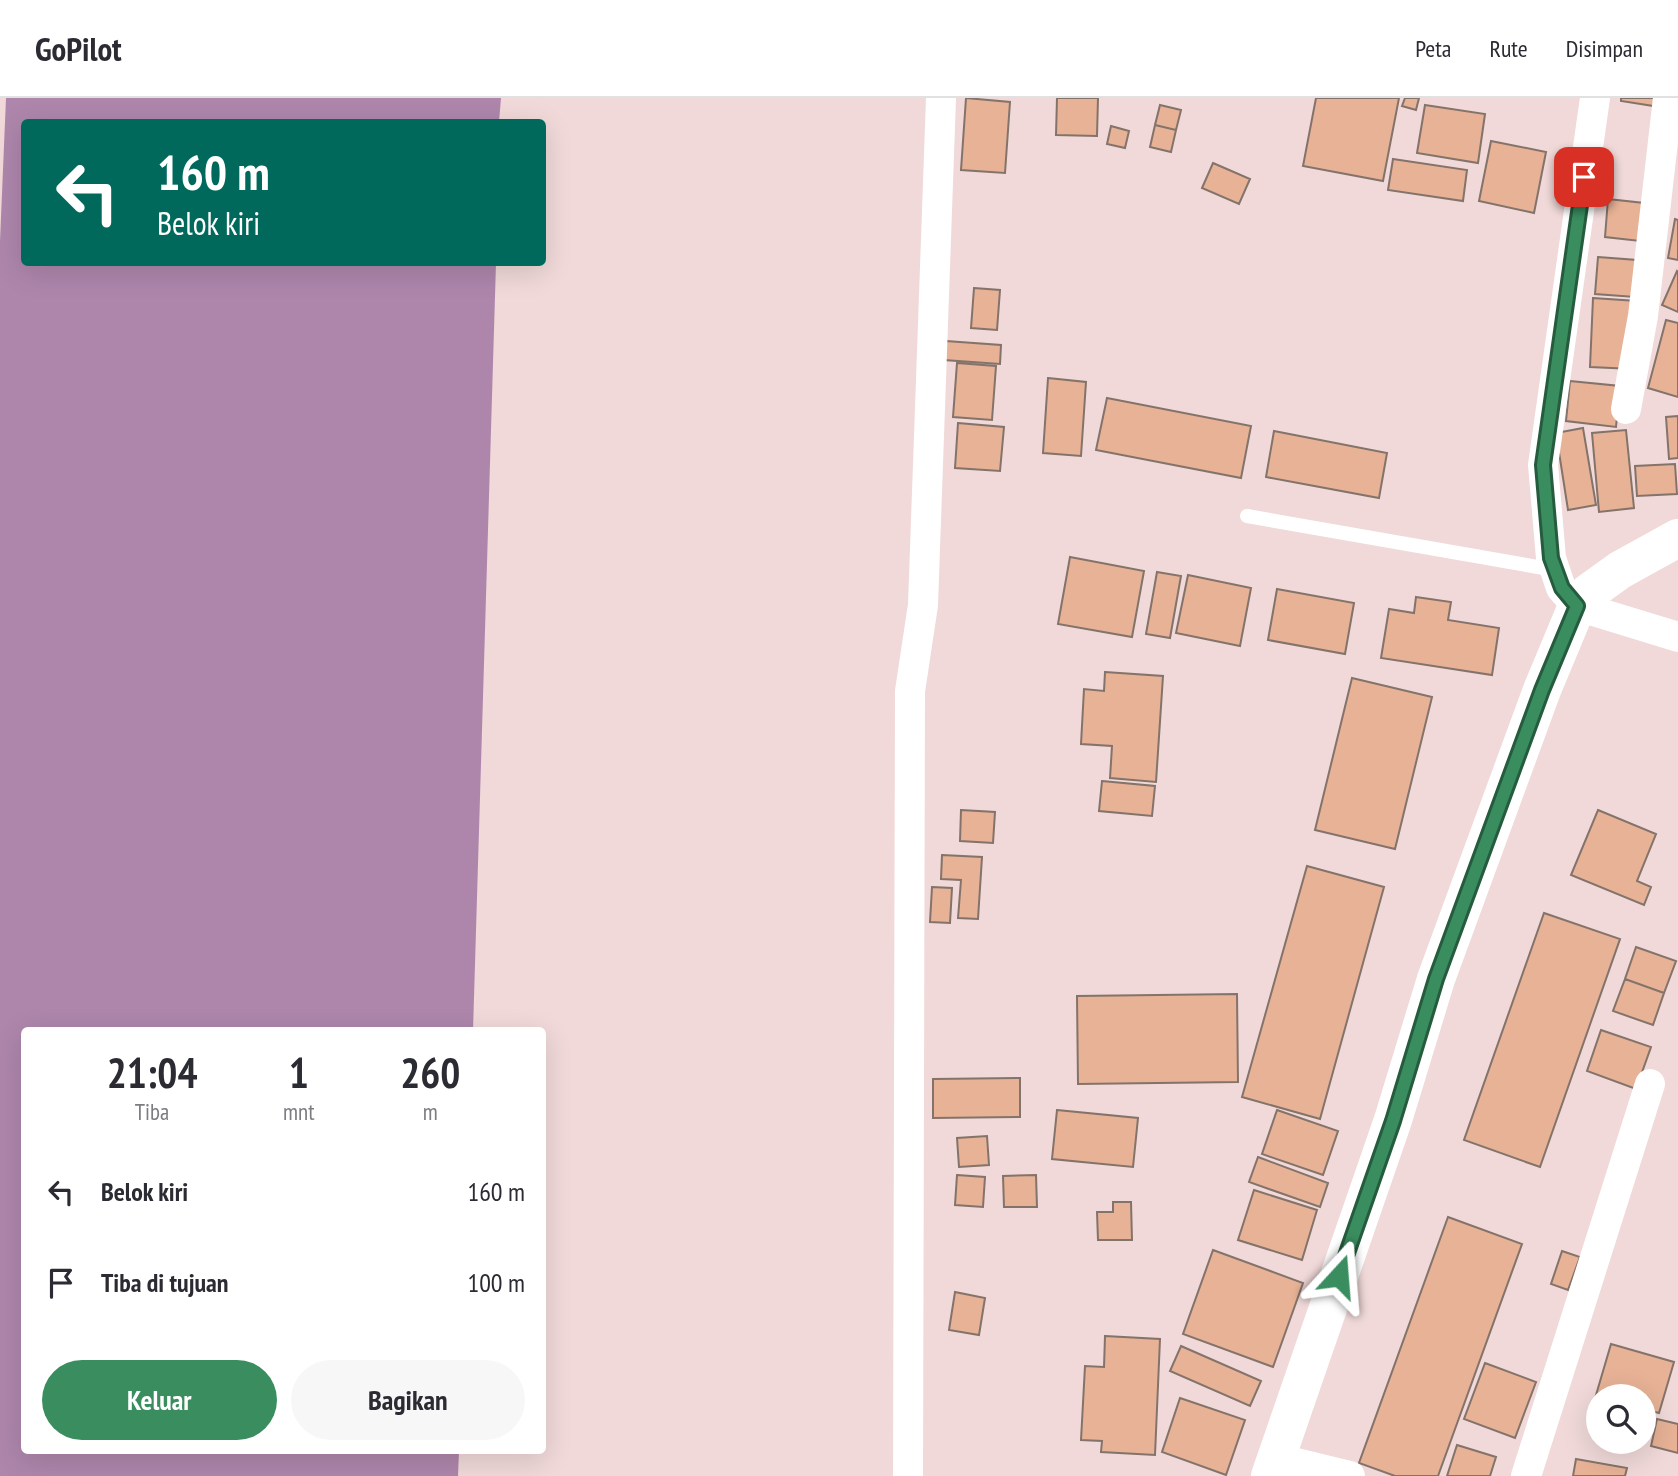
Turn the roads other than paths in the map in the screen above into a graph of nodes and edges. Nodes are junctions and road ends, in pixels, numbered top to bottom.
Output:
1 (941, 98) edge
2 (1595, 98) edge
3 (1668, 98) edge
4 (1626, 409) dead end
5 (1247, 516) dead end
6 (1678, 538) edge
7 (1555, 570) junction
8 (1577, 606) junction
9 (1678, 637) edge
10 (1650, 1084) dead end
11 (1273, 1467) edge
12 (908, 1476) edge
13 (1350, 1476) edge
14 (1526, 1476) edge

1 - 12 street
2 - 7 street
3 - 4 street
5 - 7 lane
6 - 8 street
7 - 8 street
8 - 9 street
8 - 11 street
10 - 14 street
11 - 13 street

